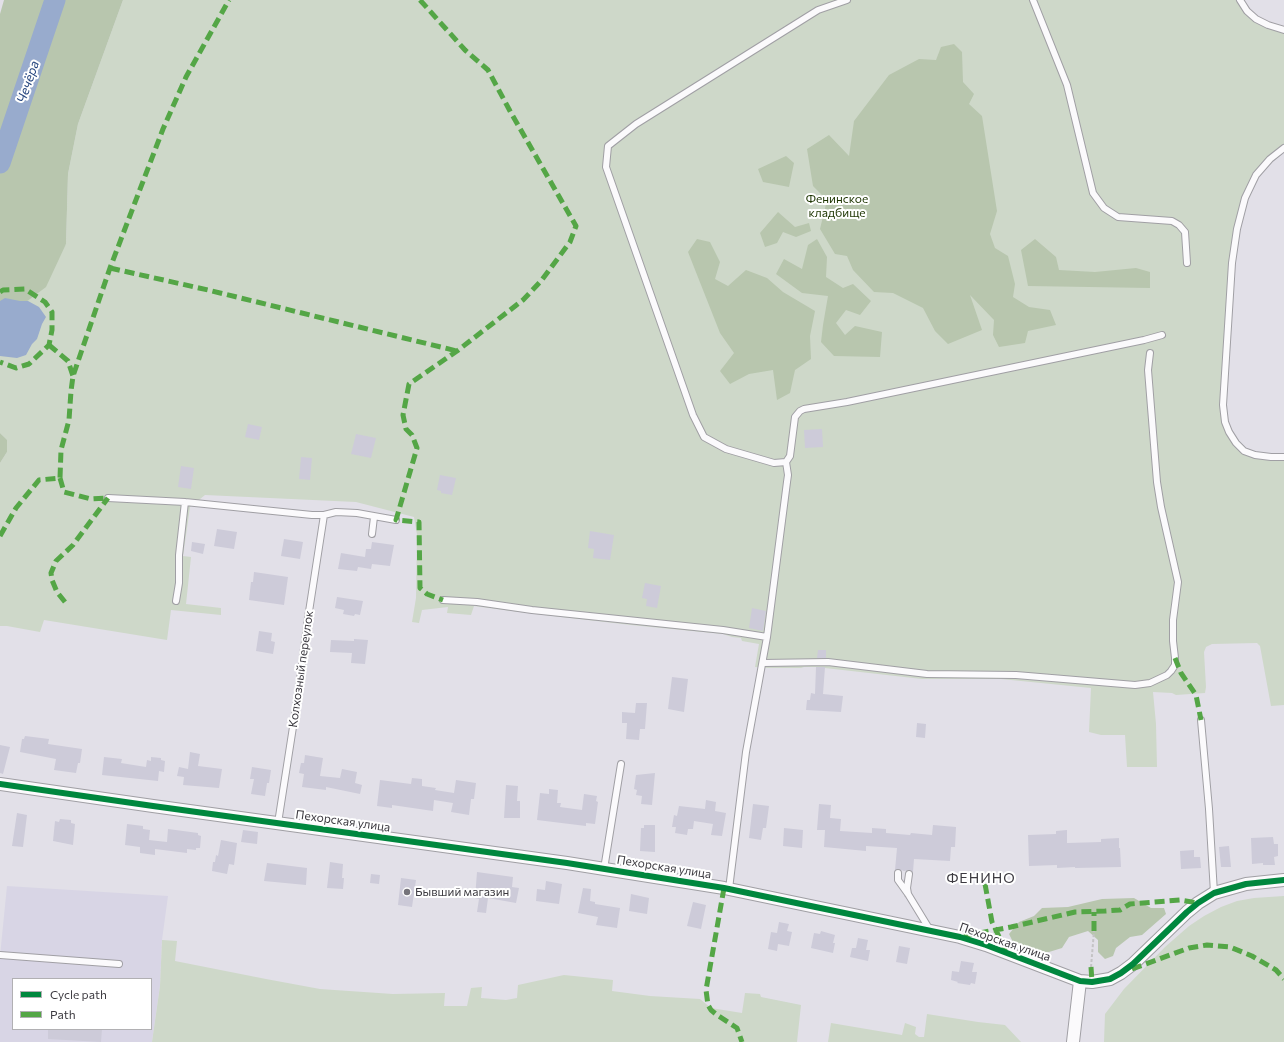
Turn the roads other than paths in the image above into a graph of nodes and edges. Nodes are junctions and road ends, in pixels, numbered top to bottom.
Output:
1 (848, 0) edge
2 (1033, 0) edge
3 (1240, 0) edge
4 (1284, 30) edge
5 (1284, 148) edge
6 (1187, 263) dead end
7 (1162, 335) dead end
8 (1150, 353) dead end
9 (1284, 457) edge
10 (786, 462) junction
11 (108, 498) dead end
12 (185, 502) junction
13 (324, 515) junction
14 (374, 517) junction
15 (396, 520) dead end
16 (372, 534) dead end
17 (443, 600) dead end
18 (176, 601) dead end
19 (767, 638) junction
20 (763, 663) junction
21 (1201, 720) dead end
22 (621, 764) dead end
23 (0, 784) edge
24 (278, 823) junction
25 (604, 869) junction
26 (898, 873) dead end
27 (909, 874) dead end
28 (1284, 880) edge
29 (729, 889) junction
30 (1214, 893) junction
31 (908, 894) junction
32 (930, 931) junction
33 (0, 955) edge
34 (119, 964) dead end
35 (1080, 981) junction
36 (1073, 1042) edge

1 - 10 lane
2 - 6 lane
3 - 4 lane
5 - 9 lane
7 - 10 lane
8 - 20 lane
10 - 19 lane
11 - 12 lane
12 - 13 lane
12 - 18 lane
13 - 14 lane
13 - 24 lane, Колхозный переулок
14 - 15 lane
14 - 16 lane
17 - 19 lane
19 - 20 lane
20 - 29 lane
21 - 30 lane
22 - 25 lane
23 - 24 street, Пехорская улица
24 - 25 street, Пехорская улица
25 - 29 street, Пехорская улица
26 - 31 lane
27 - 31 lane
28 - 30 street, Пехорская улица
29 - 32 street, Пехорская улица
30 - 35 street, Пехорская улица
31 - 32 lane
32 - 35 street, Пехорская улица
33 - 34 lane
35 - 36 street

